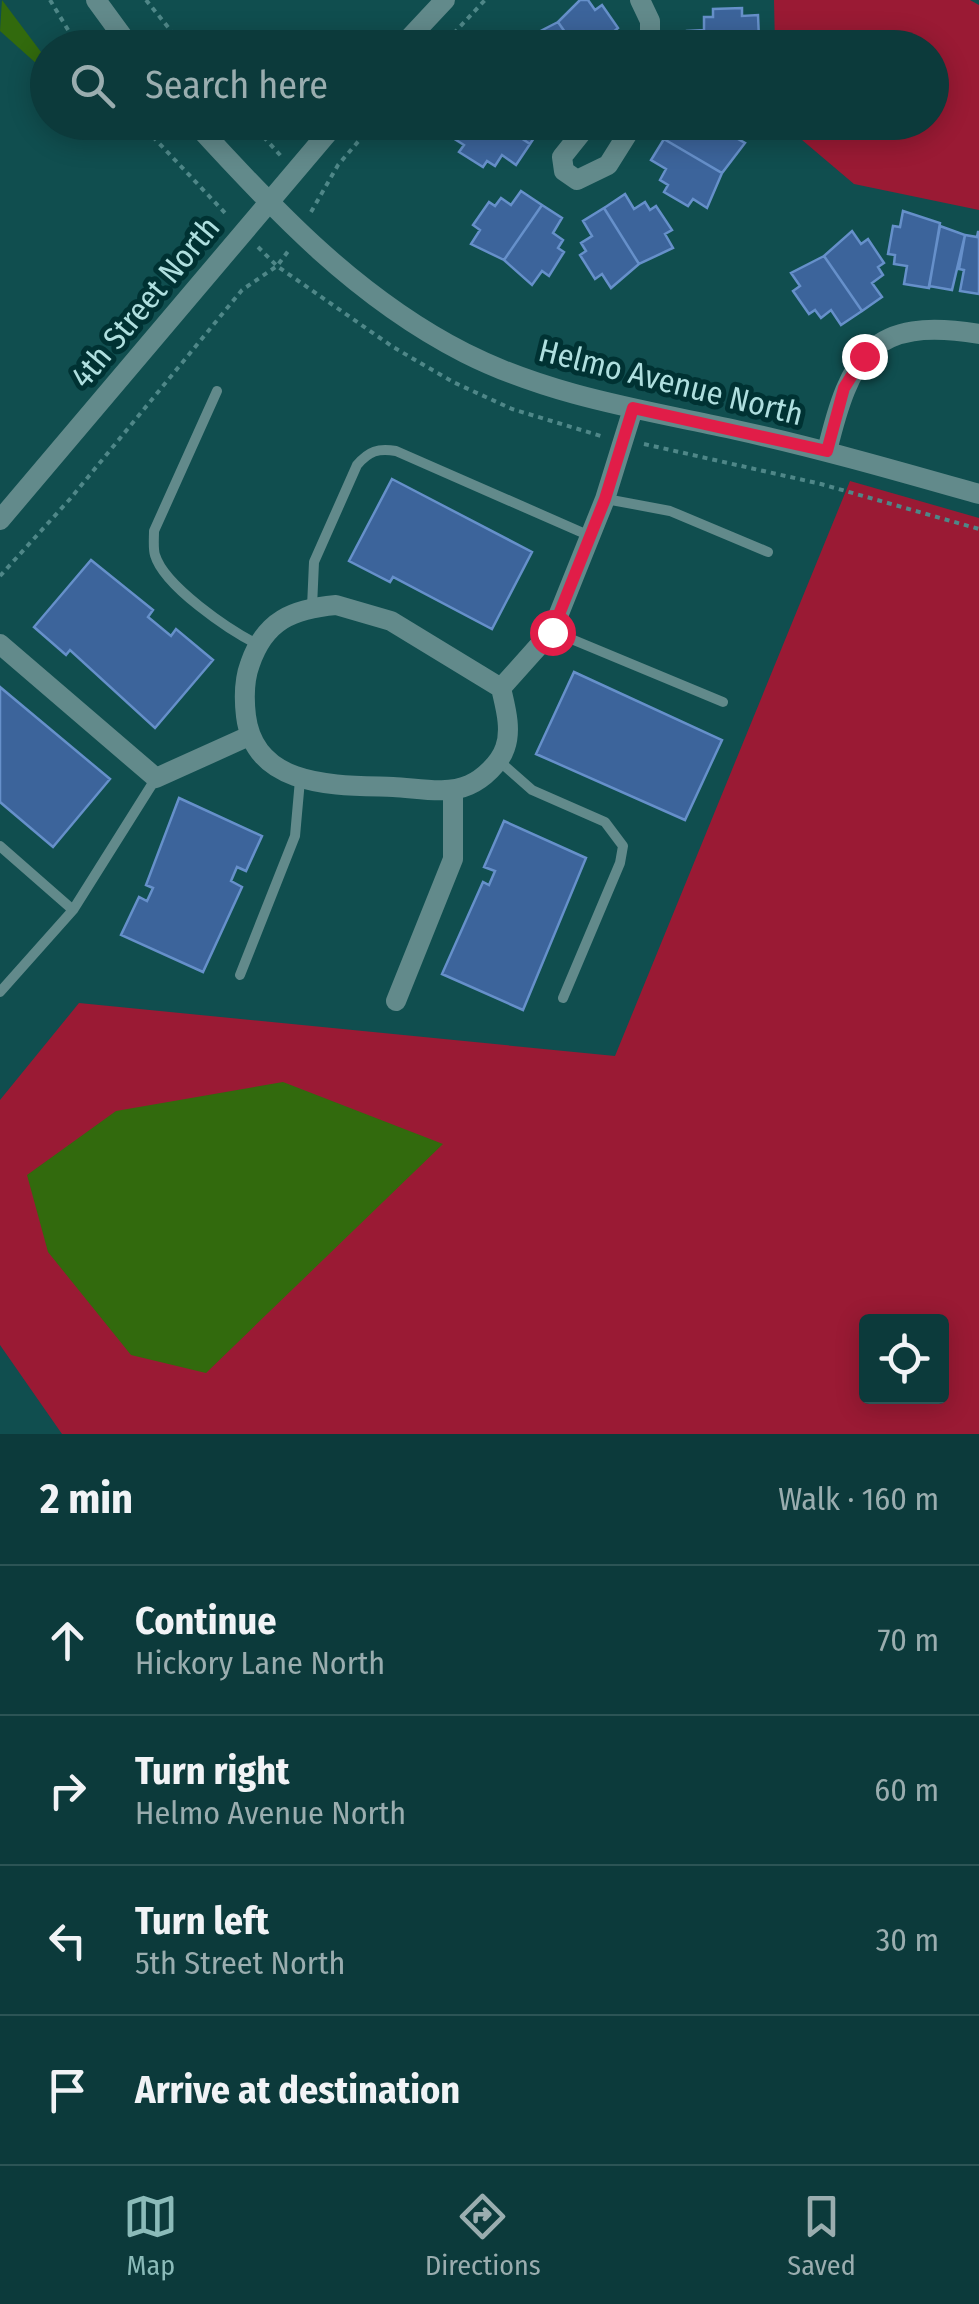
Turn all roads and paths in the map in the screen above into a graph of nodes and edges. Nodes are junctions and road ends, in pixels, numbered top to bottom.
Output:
1 (50, 0) edge
2 (96, 0) edge
3 (146, 0) edge
4 (445, 0) edge
5 (486, 0) edge
6 (640, 0) edge
7 (68, 30) edge
8 (118, 30) edge
9 (170, 30) edge
10 (417, 30) edge
11 (457, 30) edge
12 (650, 30) edge
13 (156, 140) edge
14 (210, 140) edge
15 (322, 140) edge
16 (359, 140) edge
17 (576, 140) edge
18 (625, 140) edge
19 (320, 194) dead end
20 (268, 204) junction
21 (226, 214) dead end
22 (277, 266) dead end
23 (979, 334) edge
24 (217, 391) dead end
25 (633, 408) junction
26 (647, 444) dead end
27 (827, 451) junction
28 (979, 494) edge
29 (605, 499) junction
30 (0, 520) edge
31 (979, 528) edge
32 (591, 537) junction
33 (768, 552) dead end
34 (0, 576) edge
35 (312, 607) junction
36 (552, 632) junction
37 (0, 644) edge
38 (257, 644) junction
39 (501, 688) junction
40 (724, 702) dead end
41 (249, 736) junction
42 (498, 760) junction
43 (156, 778) junction
44 (300, 780) junction
45 (453, 790) junction
46 (0, 846) edge
47 (73, 910) junction
48 (240, 975) dead end
49 (0, 992) edge
50 (564, 998) dead end
51 (396, 1001) dead end

1 - 7 path
2 - 8 street
3 - 9 path
4 - 10 street
5 - 11 path
6 - 12 street
13 - 21 path
14 - 20 street, Helmo Avenue North
15 - 20 street, 4th Street North
16 - 19 path
17 - 18 street
20 - 25 street, Helmo Avenue North
20 - 30 street, 4th Street North
22 - 34 path
23 - 27 street
24 - 38 lane
25 - 27 street, Helmo Avenue North
25 - 29 street
26 - 31 path
27 - 28 street, Helmo Avenue North
29 - 32 street
29 - 33 lane
32 - 35 lane
32 - 36 street
35 - 38 street
35 - 39 street
36 - 39 street
36 - 40 lane
37 - 43 street
38 - 41 street
39 - 42 street
41 - 43 street
41 - 44 street
42 - 45 street
42 - 50 lane
43 - 47 lane
44 - 45 street
44 - 48 lane
45 - 51 street
46 - 47 lane
47 - 49 lane

